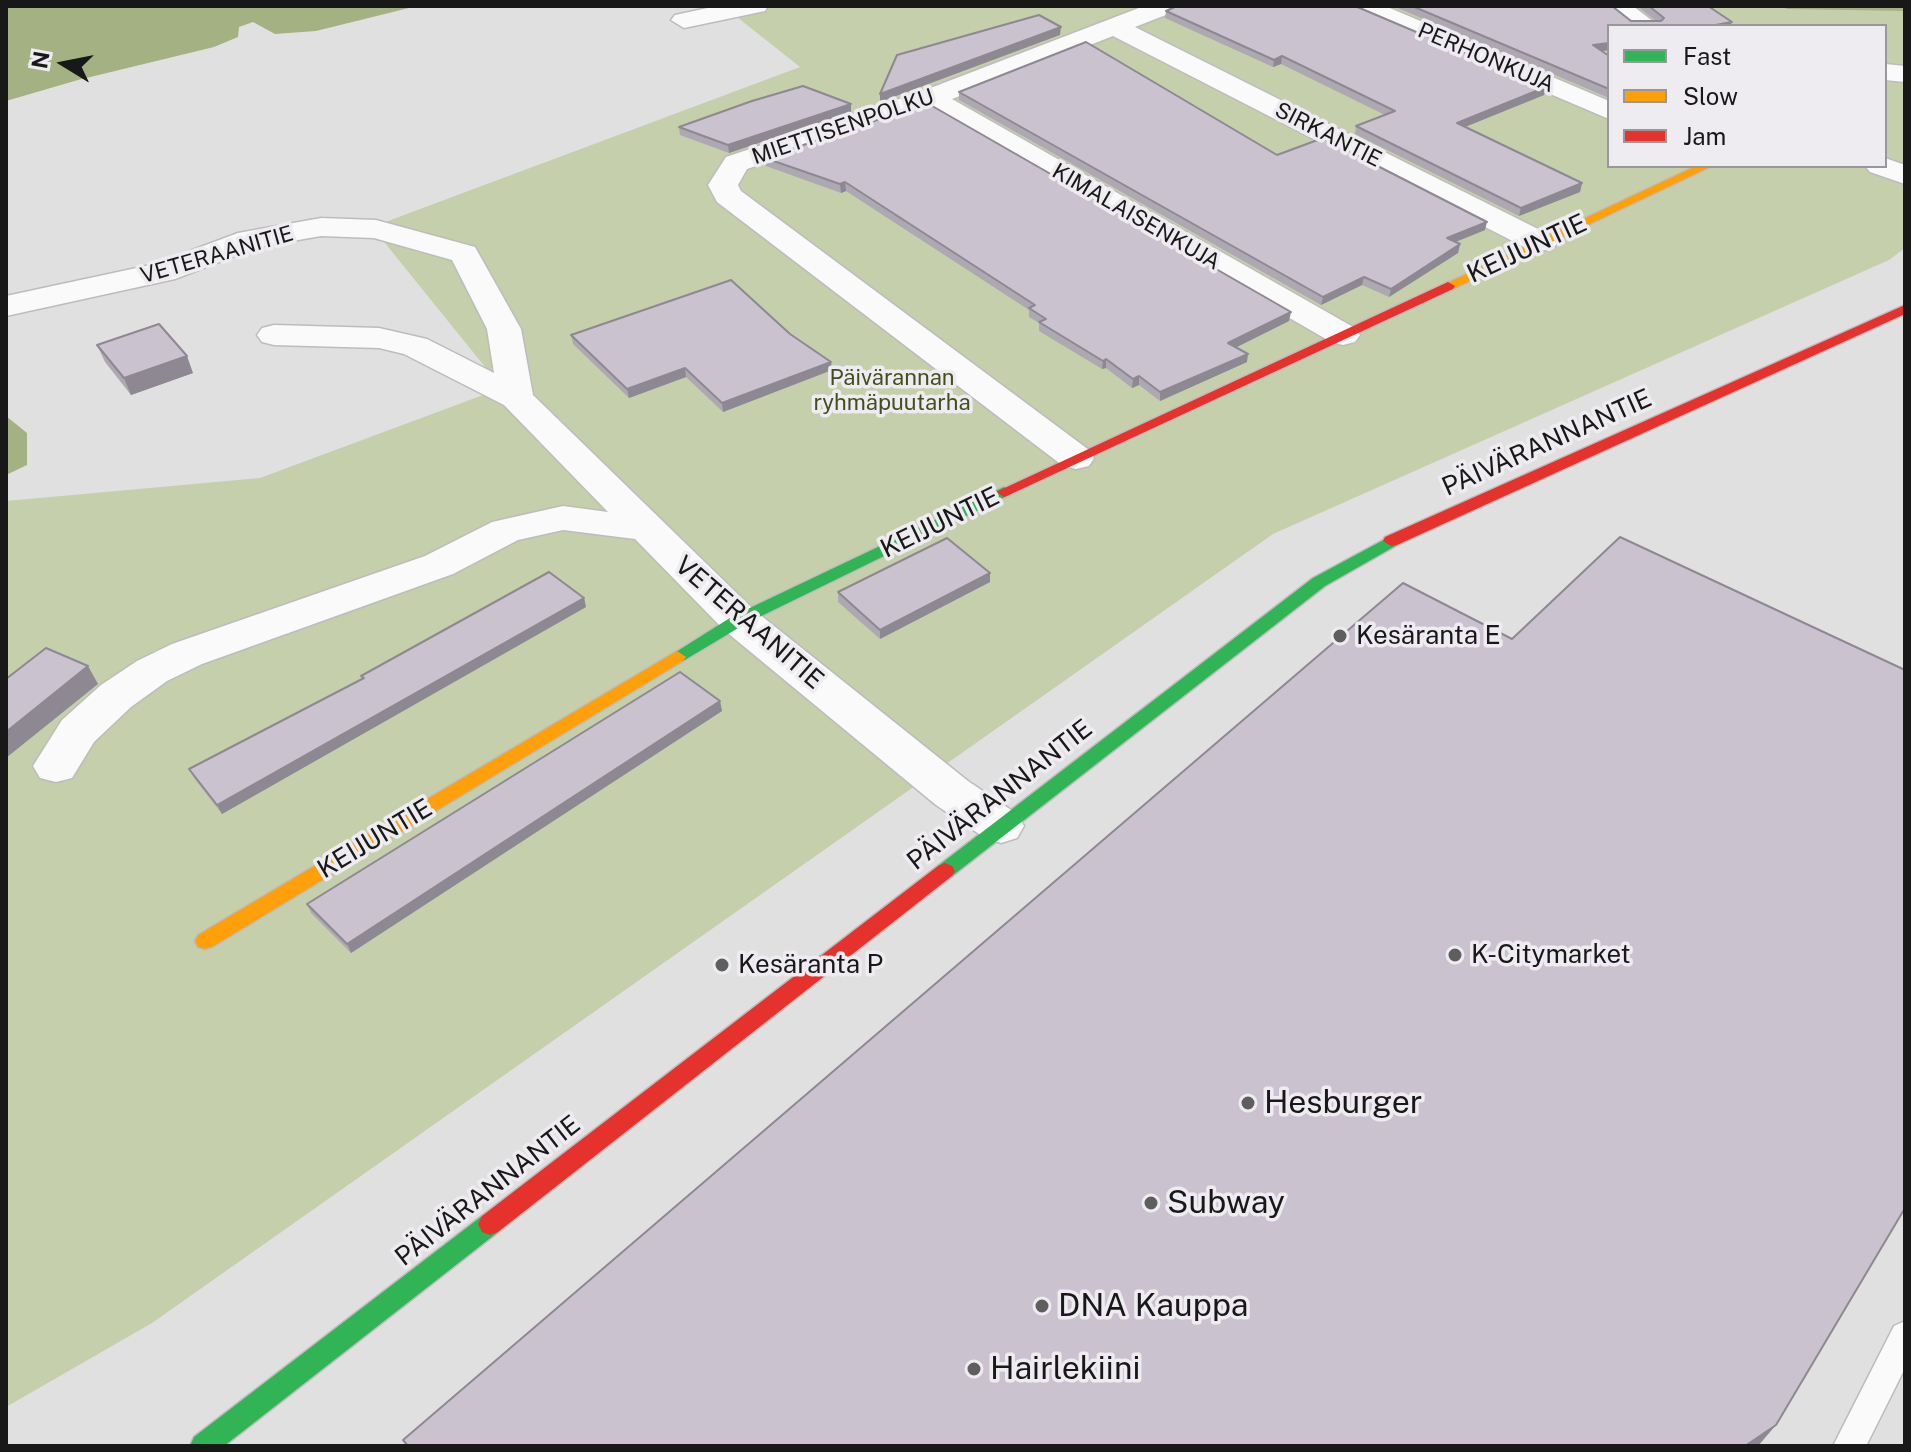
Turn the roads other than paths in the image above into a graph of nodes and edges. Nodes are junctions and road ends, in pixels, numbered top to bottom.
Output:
1 (756, 6) edge
2 (1167, 6) edge
3 (1364, 6) edge
4 (1616, 6) edge
5 (684, 20) dead end
6 (1643, 24) edge
7 (1115, 27) junction
8 (930, 98) junction
9 (1607, 110) edge
10 (1702, 168) edge
11 (1886, 168) edge
12 (1905, 175) edge
13 (1541, 243) junction
14 (6, 306) edge
15 (1905, 309) edge
16 (274, 335) dead end
17 (1343, 335) junction
18 (516, 398) junction
19 (1076, 458) junction
20 (643, 528) junction
21 (739, 620) junction
22 (56, 766) dead end
23 (1001, 826) junction
24 (205, 941) dead end
25 (1905, 1336) edge
26 (203, 1446) edge
27 (1849, 1446) edge

1 - 5 street
2 - 7 street, MIETTISENPOLKU
3 - 9 street, PERHONKUJA
4 - 6 street
7 - 8 street, MIETTISENPOLKU
7 - 13 street, SIRKANTIE
8 - 17 street, KIMALAISENKUJA
8 - 19 street, MIETTISENPOLKU
10 - 13 street, KEIJUNTIE
11 - 12 street
13 - 17 street, KEIJUNTIE
14 - 18 street, VETERAANITIE
15 - 23 street, PÄIVÄRANNANTIE
16 - 18 street, VETERAANITIE
17 - 19 street, KEIJUNTIE
18 - 20 street, VETERAANITIE
19 - 21 street, KEIJUNTIE
20 - 21 street, VETERAANITIE
20 - 22 street
21 - 23 street, VETERAANITIE
21 - 24 street, KEIJUNTIE
23 - 26 street, PÄIVÄRANNANTIE
25 - 27 lane

